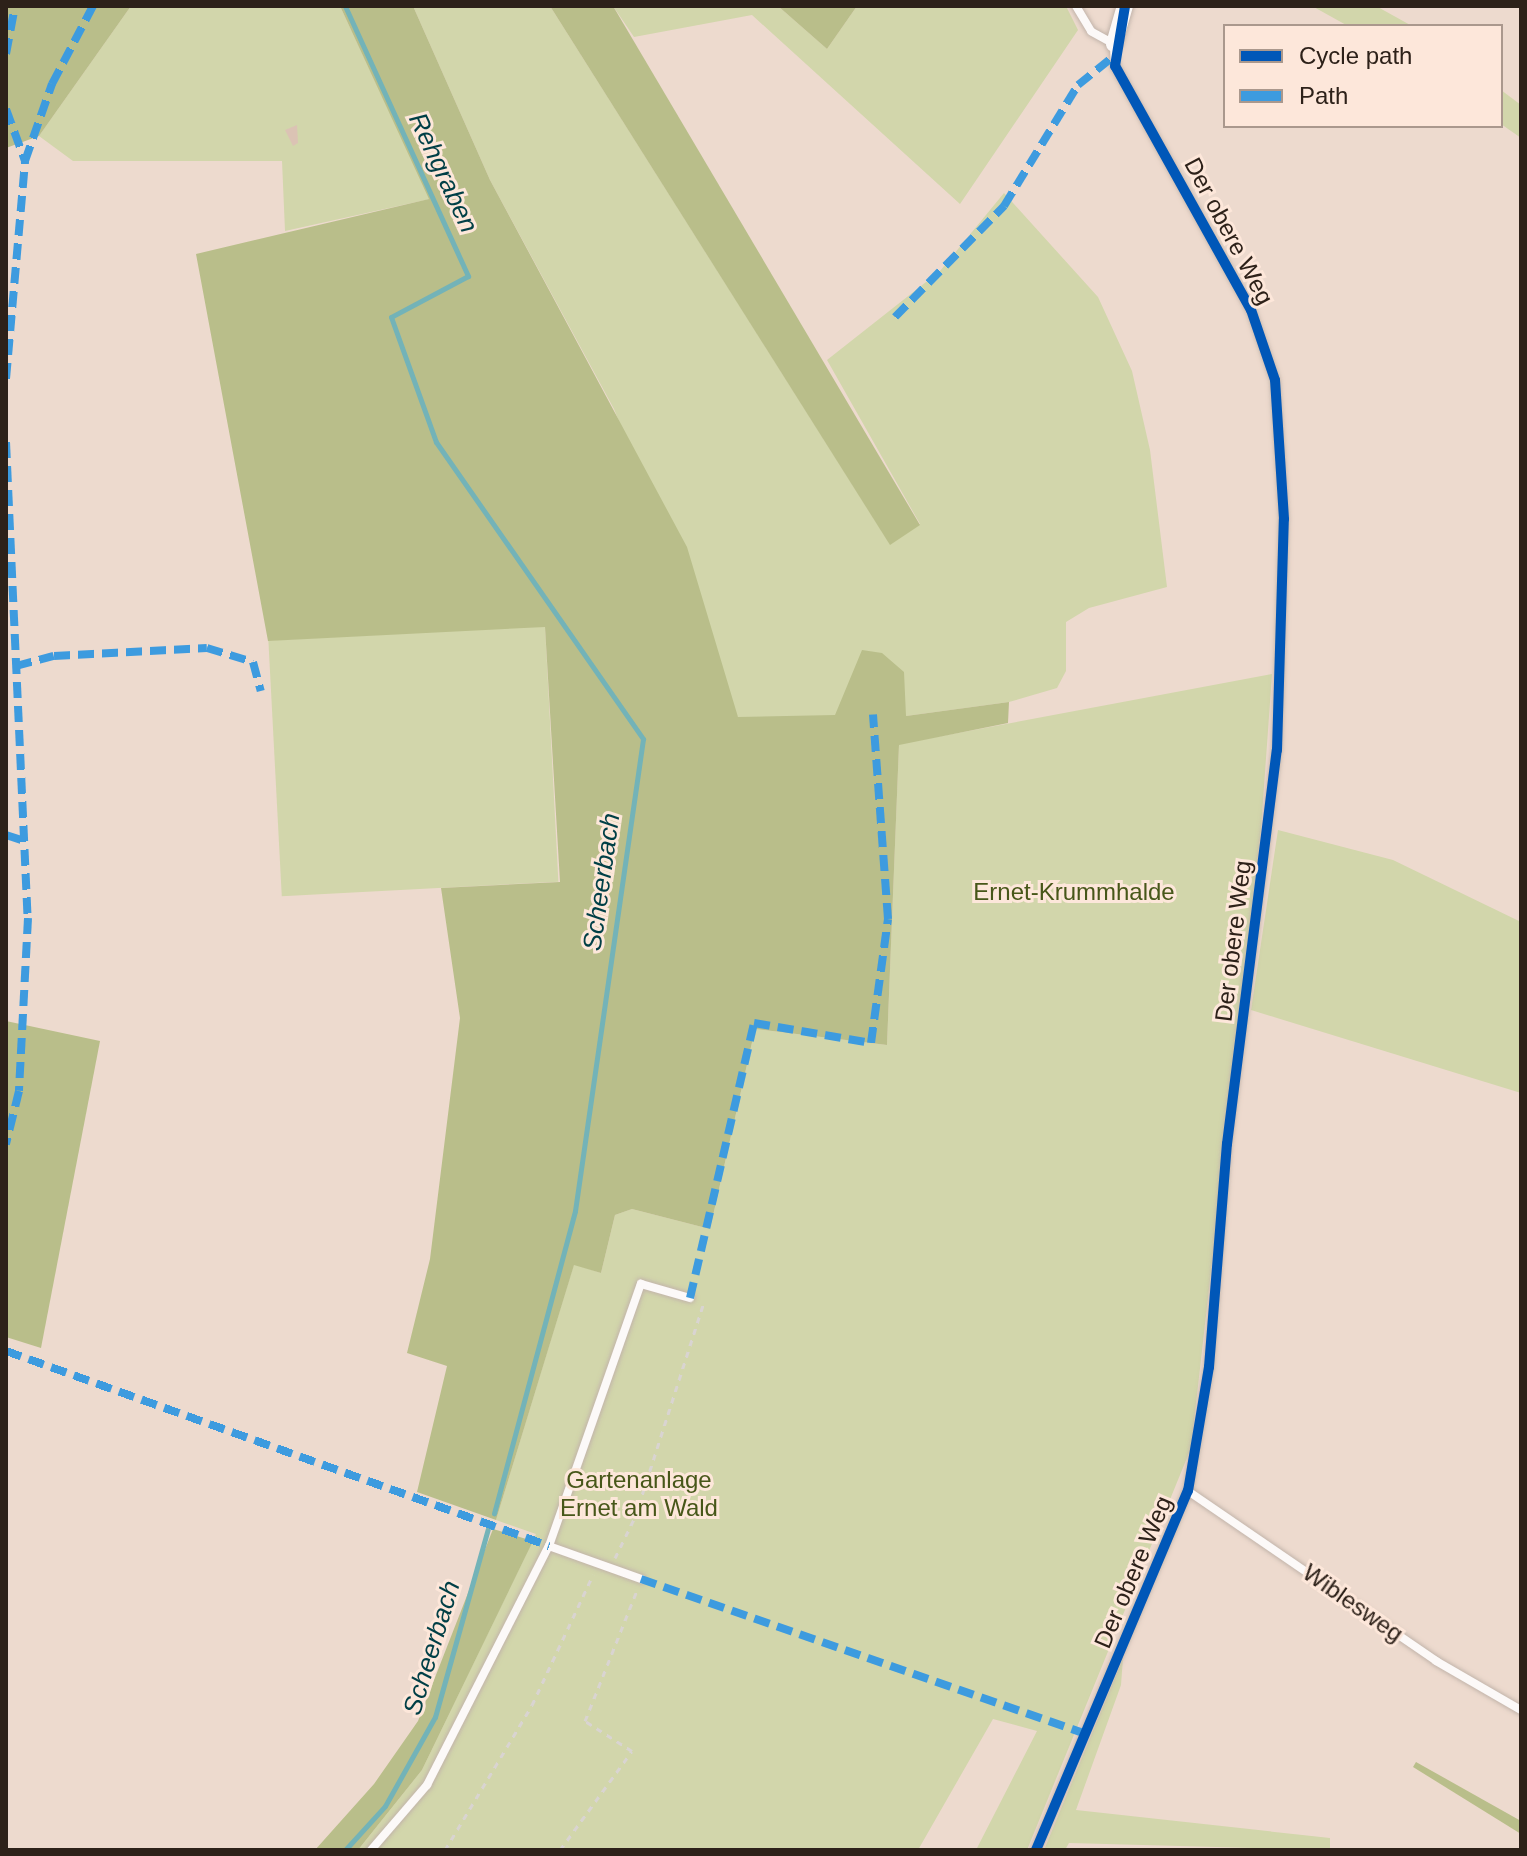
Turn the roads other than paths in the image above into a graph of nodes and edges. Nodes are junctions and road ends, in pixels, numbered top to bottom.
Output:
1 (1076, 6) edge
2 (1125, 6) edge
3 (1114, 44) junction
4 (690, 1298) road end
5 (1188, 1491) junction
6 (549, 1546) junction
7 (641, 1579) road end
8 (1521, 1710) edge
9 (371, 1850) edge
10 (1036, 1850) edge

1 - 3 lane
2 - 3 street
3 - 5 lane, Der obere Weg
4 - 6 lane
5 - 8 lane, Wiblesweg
5 - 10 lane, Der obere Weg
6 - 7 lane
6 - 9 lane

